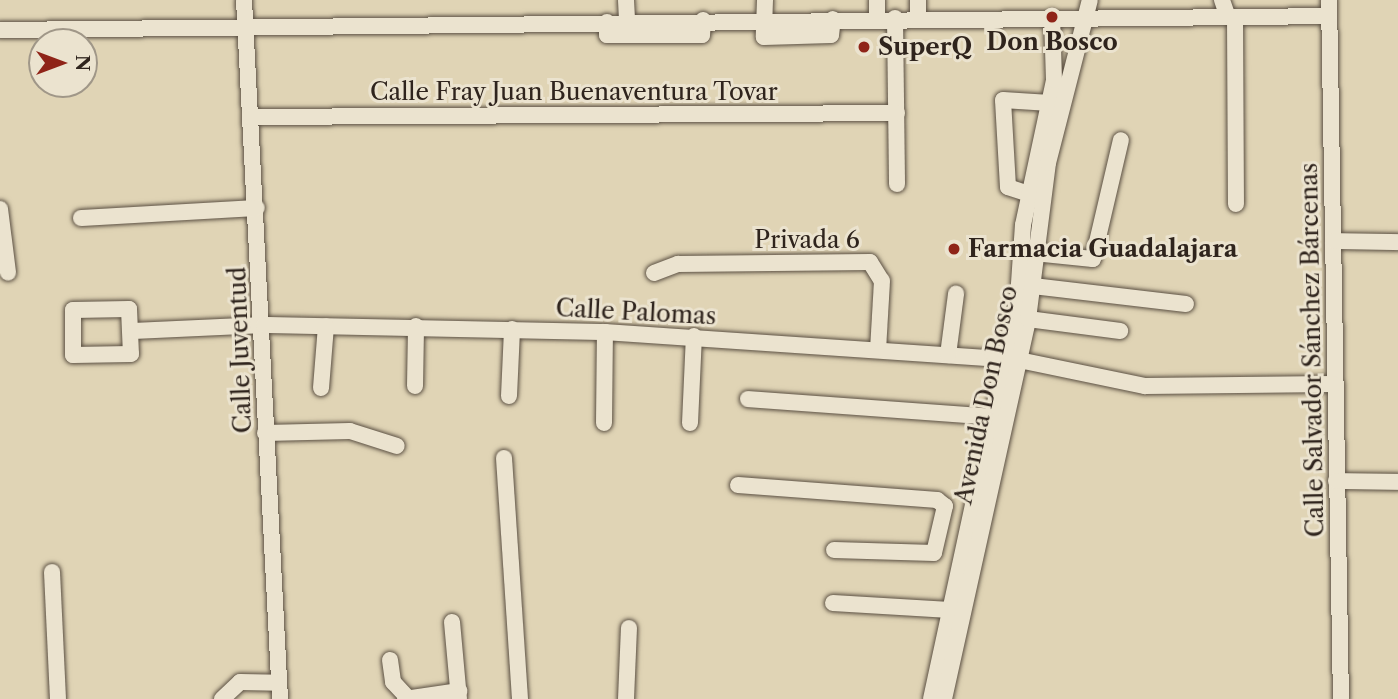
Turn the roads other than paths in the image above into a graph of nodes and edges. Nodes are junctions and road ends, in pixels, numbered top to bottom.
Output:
1 (244, 0) edge
2 (626, 0) edge
3 (765, 0) edge
4 (877, 0) edge
5 (918, 0) edge
6 (1090, 0) edge
7 (1222, 0) edge
8 (1329, 8) edge
9 (1083, 17) junction
10 (1232, 17) junction
11 (877, 18) junction
12 (895, 18) junction
13 (918, 18) junction
14 (1052, 18) junction
15 (703, 20) junction
16 (765, 20) junction
17 (607, 22) junction
18 (627, 22) junction
19 (245, 27) junction
20 (0, 30) edge
21 (1050, 103) junction
22 (897, 113) junction
23 (251, 117) junction
24 (1121, 139) dead end
25 (897, 184) dead end
26 (1029, 194) junction
27 (1236, 204) dead end
28 (257, 208) junction
29 (0, 209) edge
30 (80, 218) dead end
31 (1333, 241) junction
32 (1398, 242) edge
33 (1034, 253) junction
34 (8, 272) dead end
35 (654, 273) dead end
36 (1033, 286) junction
37 (956, 294) dead end
38 (1186, 304) dead end
39 (1028, 319) junction
40 (264, 325) junction
41 (416, 326) junction
42 (326, 327) junction
43 (512, 329) junction
44 (133, 331) junction
45 (1120, 331) dead end
46 (606, 332) junction
47 (694, 336) junction
48 (878, 350) junction
49 (947, 355) junction
50 (1012, 359) junction
51 (1333, 384) junction
52 (415, 386) dead end
53 (321, 388) dead end
54 (509, 396) dead end
55 (748, 399) dead end
56 (993, 416) junction
57 (604, 423) dead end
58 (690, 423) dead end
59 (265, 433) junction
60 (397, 446) dead end
61 (505, 458) dead end
62 (1336, 481) junction
63 (1398, 482) edge
64 (738, 485) dead end
65 (943, 526) junction
66 (968, 528) junction
67 (834, 550) dead end
68 (52, 572) dead end
69 (833, 603) dead end
70 (950, 610) junction
71 (452, 622) dead end
72 (629, 628) dead end
73 (390, 660) dead end
74 (279, 691) edge
75 (459, 695) edge
76 (405, 697) edge
77 (58, 699) edge
78 (222, 699) edge
79 (520, 699) edge
80 (625, 699) edge
81 (930, 699) edge
82 (944, 699) edge
83 (1341, 699) edge

1 - 19 street, Calle Juventud
2 - 18 street
3 - 16 street
4 - 11 street
5 - 13 street
6 - 9 street, Avenida Don Bosco
7 - 10 street
8 - 10 street
8 - 31 street, Calle Salvador Sánchez Bárcenas
9 - 10 street
9 - 14 street
9 - 33 street, Avenida Don Bosco
10 - 27 street
11 - 12 street
11 - 16 street
12 - 13 street
12 - 22 street
13 - 14 street
14 - 21 street, Avenida Don Bosco
15 - 16 street
15 - 17 street
15 - 18 street
17 - 18 street
17 - 19 street
19 - 20 street
19 - 23 street, Calle Juventud
21 - 26 street, Avenida Don Bosco
21 - 26 street
22 - 23 street, Calle Fray Juan Buenaventura Tovar
22 - 25 street
23 - 28 street, Calle Juventud
24 - 33 street
26 - 50 street, Avenida Don Bosco
28 - 30 street
28 - 40 street, Calle Juventud
29 - 34 street
31 - 32 street
31 - 51 street, Calle Salvador Sánchez Bárcenas
33 - 36 street, Avenida Don Bosco
35 - 48 street, Privada 6
36 - 38 street
36 - 39 street, Avenida Don Bosco
37 - 49 street
39 - 45 street
39 - 50 street, Avenida Don Bosco
40 - 42 street, Calle Palomas
40 - 44 street, Calle Palomas
40 - 59 street, Calle Juventud
41 - 42 street, Calle Palomas
41 - 43 street, Calle Palomas
41 - 52 street
42 - 53 street
43 - 46 street, Calle Palomas
43 - 54 street
44 - 44 street
46 - 47 street, Calle Palomas
46 - 57 street
47 - 48 street, Calle Palomas
47 - 58 street
48 - 49 street, Calle Palomas
49 - 50 street, Calle Palomas
50 - 51 street, Calle Palomas
50 - 56 street, Avenida Don Bosco
50 - 82 street, Avenida Don Bosco
51 - 62 street, Calle Salvador Sánchez Bárcenas
55 - 56 street
56 - 66 street, Avenida Don Bosco
59 - 60 street
59 - 74 street, Calle Juventud
61 - 79 street
62 - 63 street
62 - 83 street, Calle Salvador Sánchez Bárcenas
64 - 65 street
65 - 66 street
65 - 67 street
66 - 70 street, Avenida Don Bosco
68 - 77 street
69 - 70 street
70 - 81 street, Avenida Don Bosco
71 - 75 street
72 - 80 street
73 - 76 street
74 - 78 street
75 - 76 street

